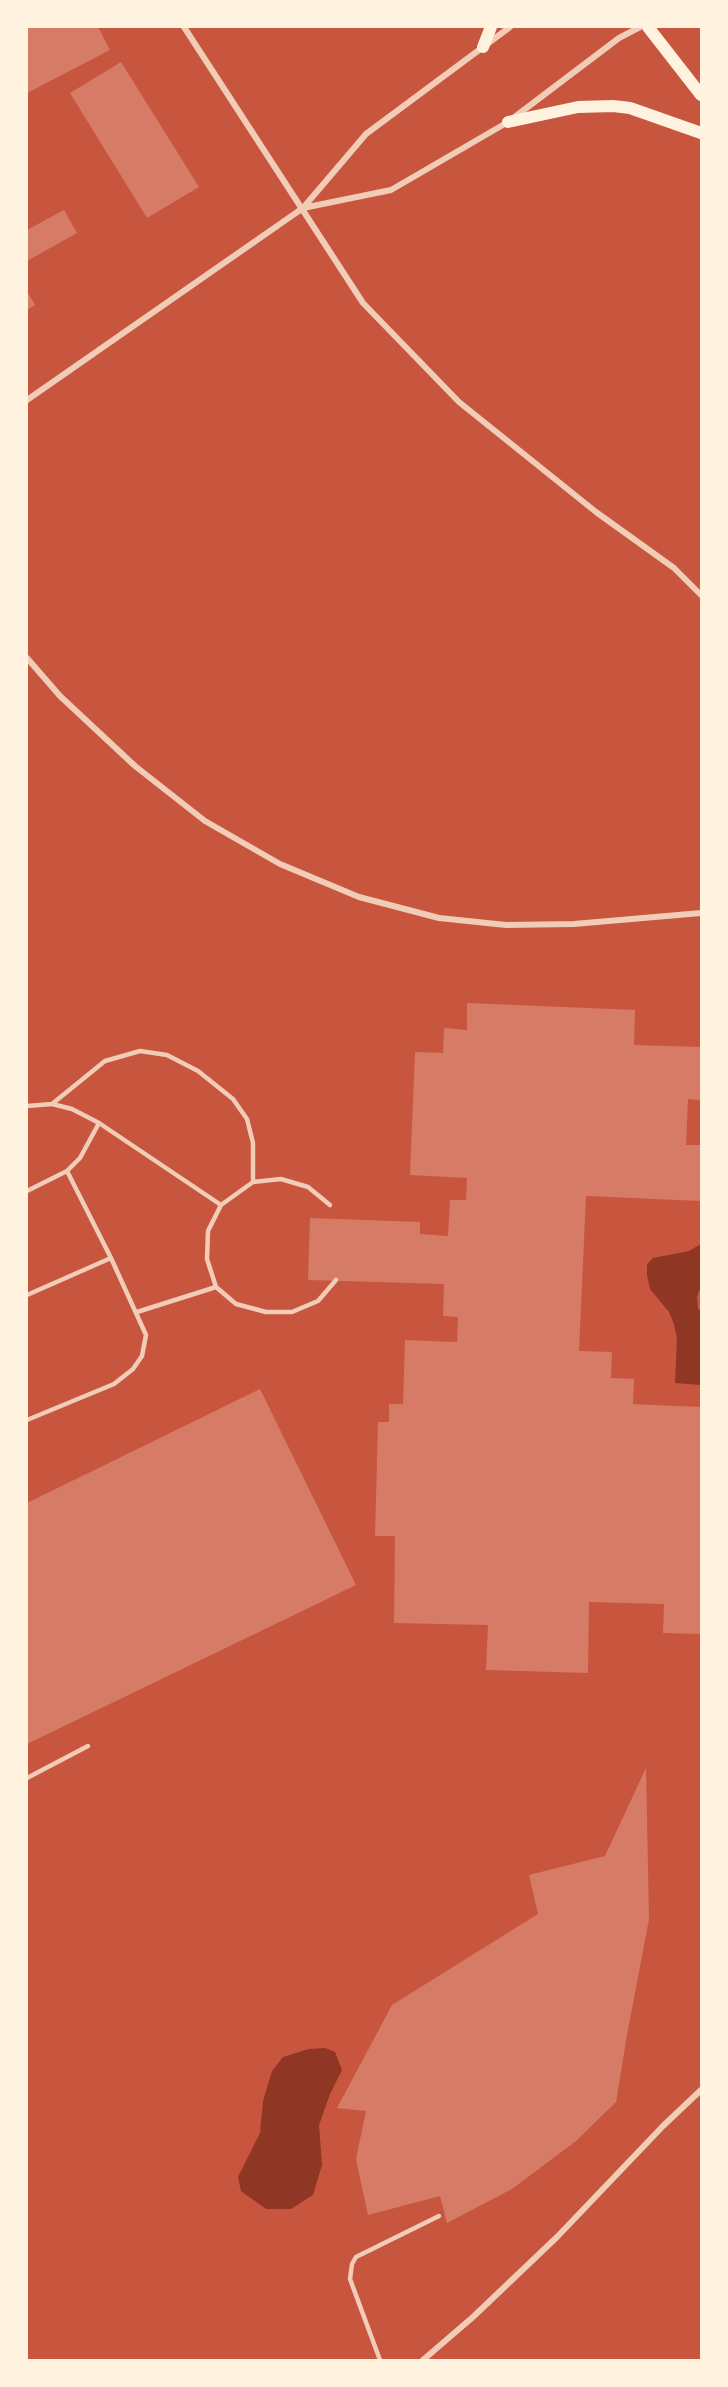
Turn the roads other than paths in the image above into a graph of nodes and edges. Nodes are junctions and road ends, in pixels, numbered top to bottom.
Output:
1 (184, 27) edge
2 (491, 27) edge
3 (510, 27) edge
4 (640, 27) edge
5 (648, 27) edge
6 (483, 47) junction
7 (701, 95) edge
8 (508, 122) junction
9 (701, 134) edge
10 (303, 208) junction
11 (27, 400) edge
12 (701, 595) edge
13 (27, 658) edge
14 (701, 913) edge
15 (52, 1104) junction
16 (27, 1106) edge
17 (99, 1123) junction
18 (68, 1171) junction
19 (254, 1182) junction
20 (27, 1191) edge
21 (220, 1205) junction
22 (330, 1206) dead end
23 (111, 1258) junction
24 (336, 1280) dead end
25 (216, 1287) junction
26 (27, 1295) edge
27 (137, 1312) junction
28 (27, 1420) edge
29 (88, 1746) dead end
30 (27, 1778) edge
31 (701, 2090) edge
32 (439, 2216) dead end
33 (380, 2360) edge
34 (423, 2360) edge

1 - 10 street
2 - 6 main road
3 - 6 street
4 - 8 street
5 - 7 main road
6 - 10 street
8 - 9 main road
8 - 10 street
10 - 11 street
10 - 12 street
13 - 14 street
15 - 16 lane
15 - 17 lane
15 - 19 lane
17 - 18 lane
17 - 21 lane
18 - 20 lane
18 - 23 lane
19 - 21 lane
19 - 22 lane
21 - 25 lane
23 - 26 lane
23 - 27 lane
24 - 25 lane
25 - 27 lane
27 - 28 lane
29 - 30 lane
31 - 34 street
32 - 33 lane

